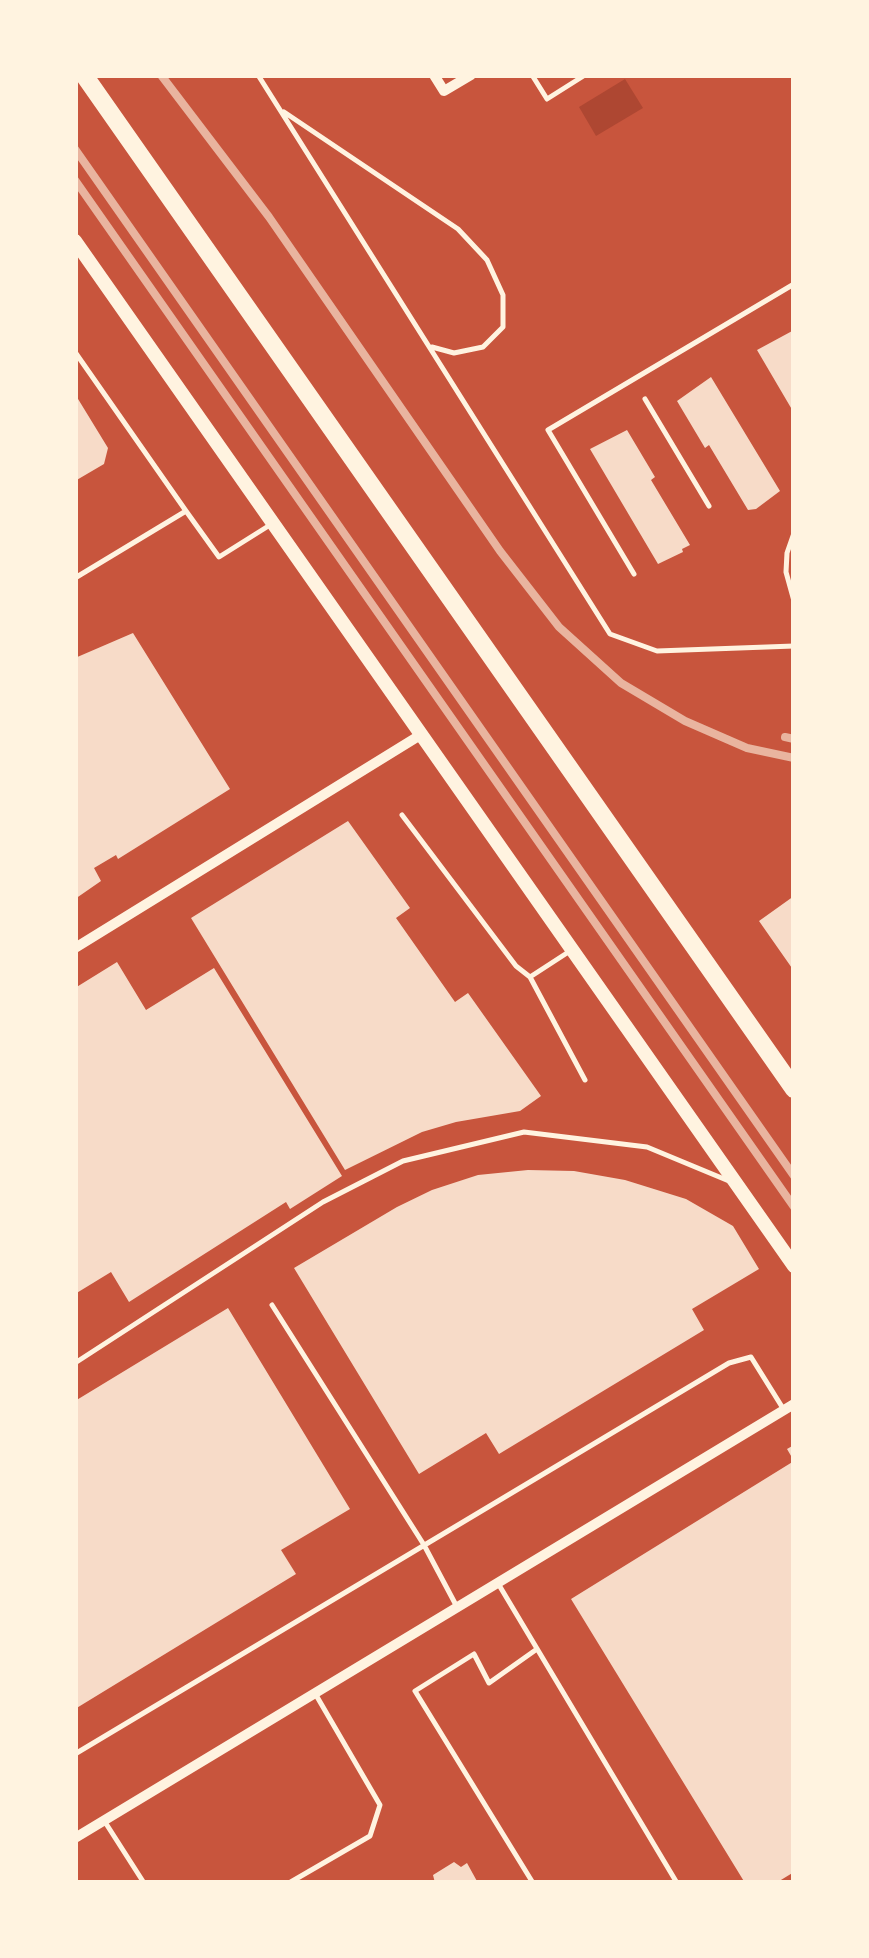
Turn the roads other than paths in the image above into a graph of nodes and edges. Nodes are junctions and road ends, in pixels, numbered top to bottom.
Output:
1 (84, 75) edge
2 (258, 75) edge
3 (434, 75) edge
4 (471, 75) edge
5 (532, 75) edge
6 (586, 75) edge
7 (279, 108) junction
8 (75, 240) edge
9 (794, 284) edge
10 (429, 346) junction
11 (75, 352) edge
12 (186, 511) junction
13 (273, 522) junction
14 (794, 533) edge
15 (634, 574) dead end
16 (75, 578) edge
17 (794, 601) edge
18 (794, 646) edge
19 (422, 734) junction
20 (402, 815) dead end
21 (75, 948) edge
22 (572, 949) junction
23 (530, 978) junction
24 (585, 1080) dead end
25 (794, 1089) edge
26 (738, 1185) junction
27 (794, 1266) edge
28 (272, 1305) dead end
29 (75, 1362) edge
30 (789, 1407) edge
31 (424, 1545) junction
32 (497, 1582) junction
33 (457, 1607) junction
34 (537, 1649) junction
35 (314, 1693) junction
36 (75, 1754) edge
37 (104, 1820) junction
38 (75, 1837) edge
39 (144, 1883) edge
40 (289, 1883) edge
41 (532, 1883) edge
42 (677, 1883) edge

1 - 25 main road
2 - 7 lane
3 - 4 street
5 - 6 lane
7 - 10 lane
7 - 10 lane
8 - 13 street
9 - 15 lane
10 - 18 lane
11 - 12 lane
12 - 13 lane
12 - 16 lane
13 - 19 street
14 - 17 lane
19 - 21 street
19 - 22 street
20 - 23 lane
22 - 23 lane
22 - 26 street
23 - 24 lane
26 - 27 street
26 - 29 lane
28 - 31 lane
30 - 31 lane
30 - 32 street
31 - 33 lane
31 - 36 lane
32 - 33 street
32 - 34 lane
33 - 35 street
34 - 41 lane
34 - 42 lane
35 - 37 street
35 - 40 lane
37 - 38 street
37 - 39 lane

